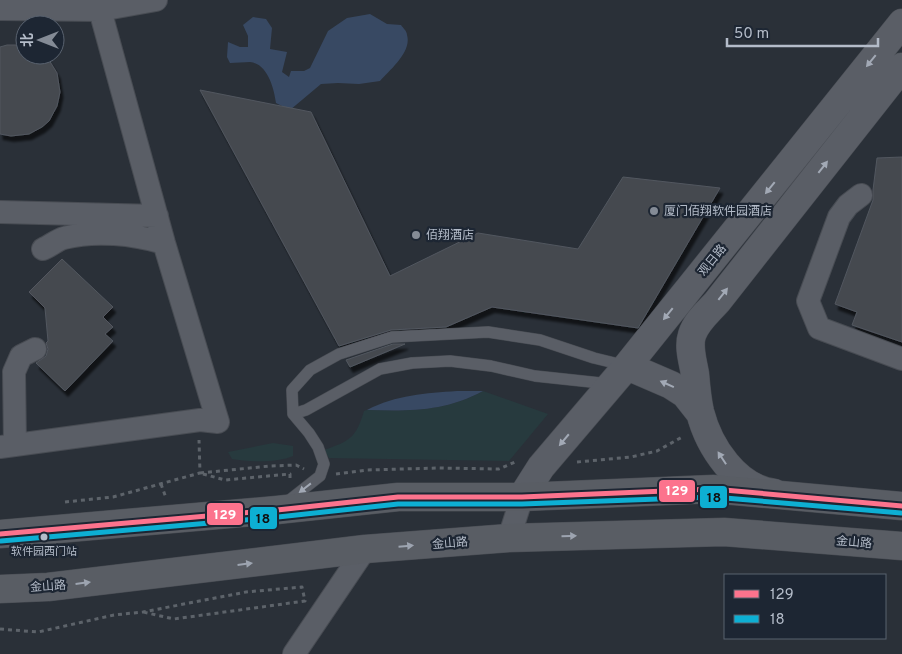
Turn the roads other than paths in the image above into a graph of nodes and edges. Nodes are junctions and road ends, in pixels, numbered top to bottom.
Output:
1 (156, 0) edge
2 (98, 5) edge
3 (0, 9) edge
4 (902, 23) edge
5 (902, 67) edge
6 (861, 195) dead end
7 (0, 212) edge
8 (157, 216) junction
9 (164, 243) junction
10 (43, 249) dead end
11 (35, 349) dead end
12 (902, 359) edge
13 (619, 375) junction
14 (292, 414) junction
15 (703, 419) junction
16 (8, 446) edge
17 (522, 496) junction
18 (810, 497) junction
19 (284, 498) junction
20 (902, 506) edge
21 (0, 534) edge
22 (509, 538) junction
23 (902, 546) edge
24 (366, 550) junction
25 (0, 589) edge
26 (294, 654) edge

1 - 2 street
2 - 3 street
2 - 8 street
4 -> 13 street, 观日路
15 -> 5 street
6 - 12 street
7 - 8 street
8 - 9 street
9 - 10 street
9 - 16 street
11 - 16 street
13 - 14 lane
13 - 14 lane
15 -> 13 street
13 -> 17 street, 观日路
14 -> 19 lane
18 -> 15 street
17 - 18 main road
17 - 19 main road
17 - 22 street
18 - 20 main road
19 - 21 main road
22 -> 23 main road, 金山路
24 -> 22 main road, 金山路
25 -> 24 main road, 金山路
24 - 26 street

